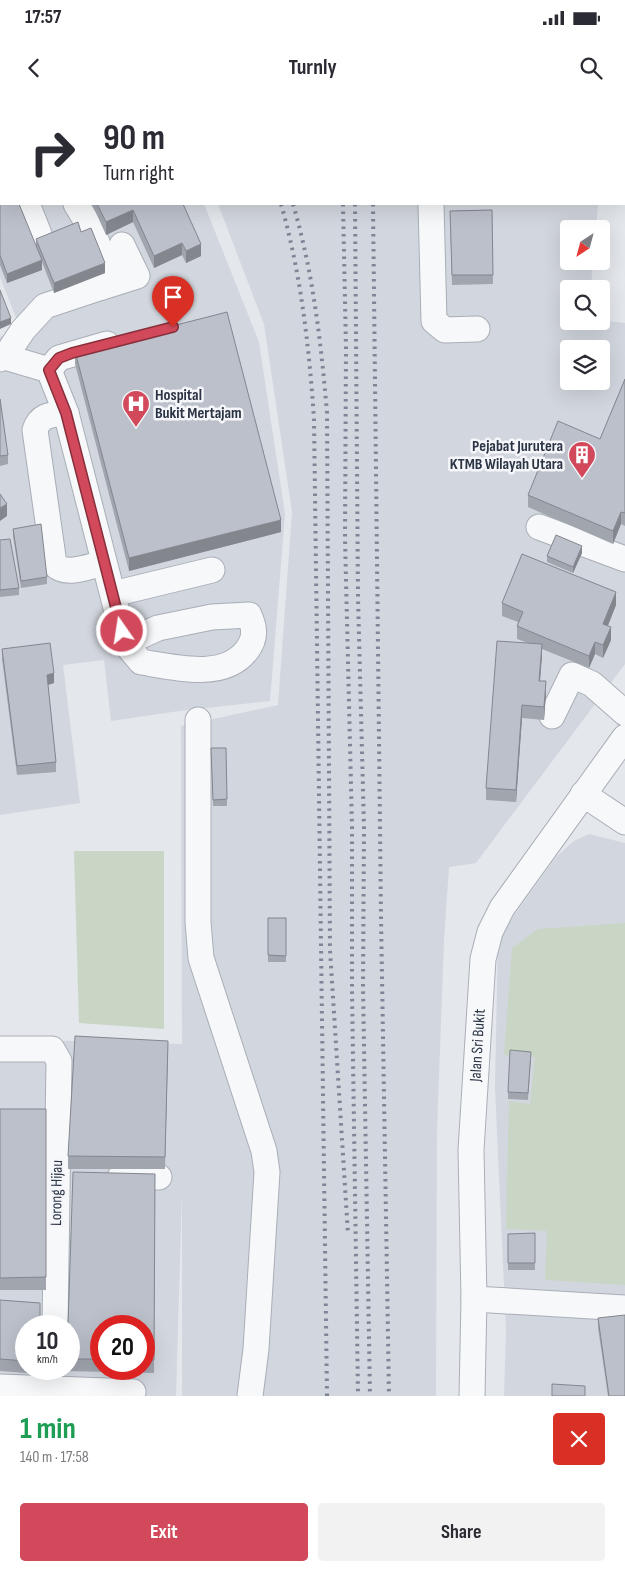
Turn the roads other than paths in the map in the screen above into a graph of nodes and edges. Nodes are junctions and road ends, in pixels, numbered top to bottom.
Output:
1 (27, 205) edge
2 (77, 205) edge
3 (431, 205) edge
4 (39, 234) dead end
5 (122, 245) dead end
6 (102, 287) junction
7 (477, 329) dead end
8 (127, 339) edge
9 (2, 358) edge
10 (49, 370) junction
11 (66, 413) junction
12 (539, 527) dead end
13 (625, 559) edge
14 (104, 562) junction
15 (212, 570) dead end
16 (113, 594) junction
17 (125, 644) dead end
18 (625, 713) edge
19 (552, 716) dead end
20 (198, 720) dead end
21 (625, 737) edge
22 (583, 794) junction
23 (625, 822) edge
24 (0, 1049) edge
25 (76, 1177) junction
26 (159, 1177) dead end
27 (474, 1299) junction
28 (625, 1308) edge
29 (57, 1315) edge
30 (48, 1380) edge
31 (61, 1380) edge
32 (0, 1387) edge
33 (133, 1392) dead end
34 (250, 1396) edge
35 (472, 1396) edge

1 - 4 street
2 - 6 street
3 - 7 street
5 - 6 street
6 - 9 street
8 - 10 street
9 - 10 street
10 - 11 street
11 - 14 street
11 - 14 street
12 - 13 street
14 - 16 street
15 - 16 street
16 - 17 street
18 - 19 street
20 - 34 street
21 - 22 street, Jalan Sri Bukit
22 - 23 street
22 - 27 street, Jalan Sri Bukit
24 - 25 street, Lorong Hijau
25 - 26 street
25 - 29 street, Lorong Hijau
27 - 28 street
27 - 35 street, Jalan Sri Bukit
30 - 32 street
31 - 33 street

